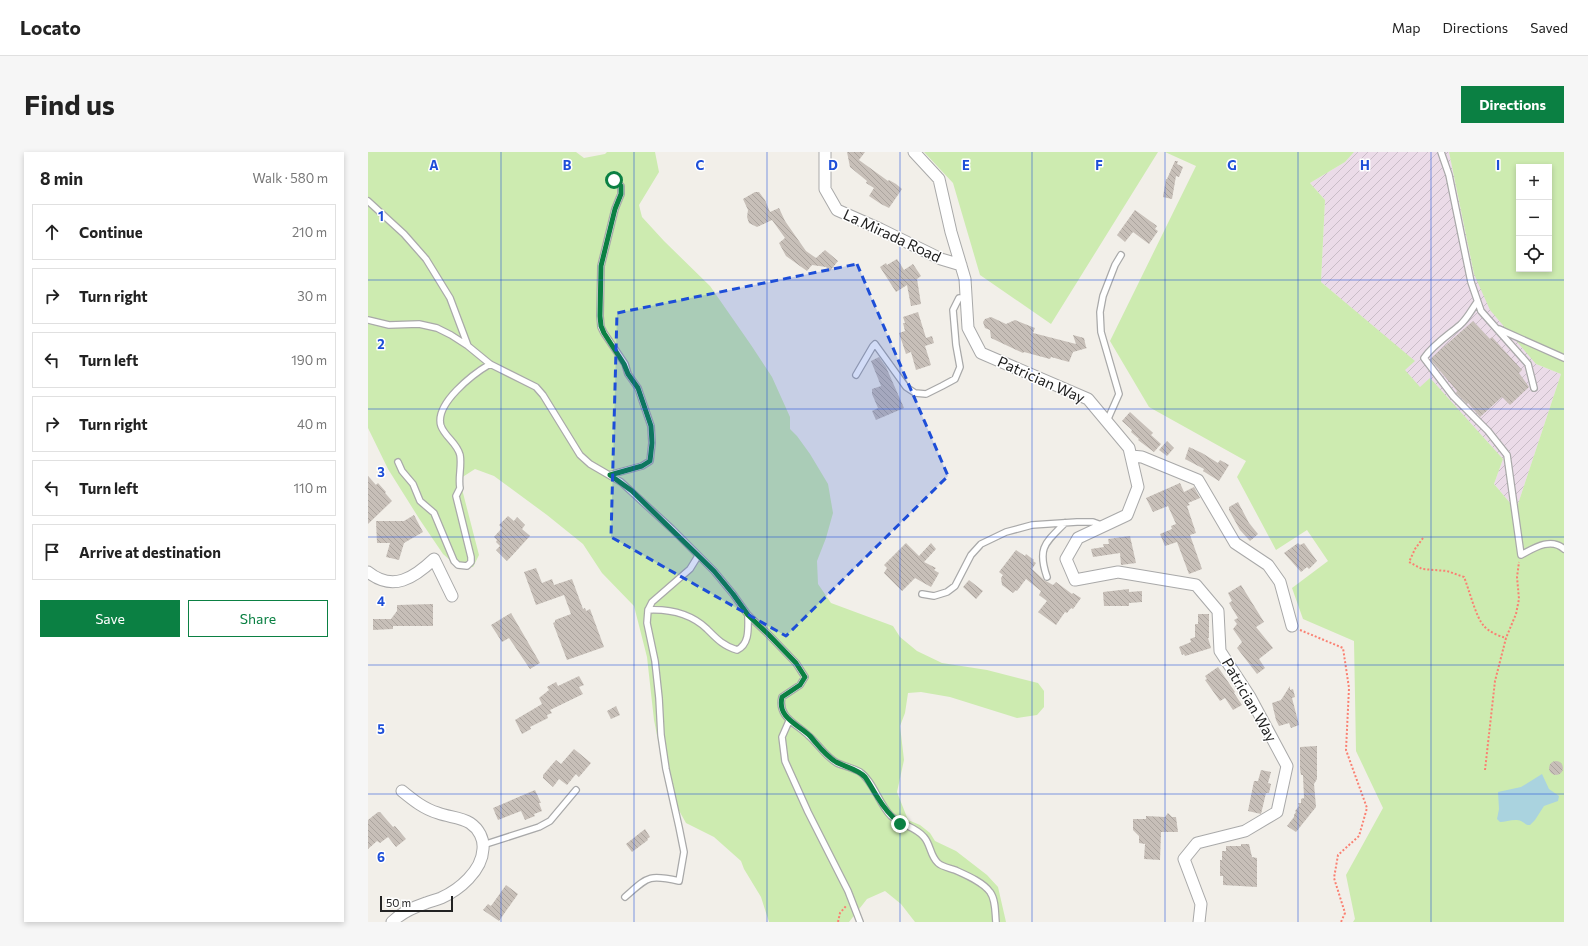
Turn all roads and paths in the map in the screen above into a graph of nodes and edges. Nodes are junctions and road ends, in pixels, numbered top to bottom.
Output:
1 (825, 152) edge
2 (914, 152) edge
3 (1441, 152) edge
4 (614, 180) dead end
5 (368, 201) edge
6 (1121, 255) dead end
7 (961, 265) junction
8 (966, 298) junction
9 (1478, 302) junction
10 (368, 320) edge
11 (1495, 328) junction
12 (468, 346) junction
13 (1564, 358) edge
14 (490, 364) junction
15 (856, 375) dead end
16 (1534, 388) dead end
17 (1106, 421) junction
18 (1131, 456) junction
19 (398, 462) dead end
20 (610, 475) junction
21 (1066, 523) junction
22 (1104, 526) junction
23 (1423, 538) dead end
24 (1564, 549) edge
25 (1521, 555) junction
26 (698, 556) junction
27 (368, 572) edge
28 (1048, 577) dead end
29 (922, 594) dead end
30 (452, 596) dead end
31 (648, 610) junction
32 (748, 615) junction
33 (1292, 626) joint
34 (1506, 638) junction
35 (789, 721) junction
36 (1485, 770) dead end
37 (576, 790) dead end
38 (402, 791) dead end
39 (483, 845) junction
40 (624, 898) dead end
41 (853, 903) junction
42 (392, 922) edge
43 (838, 922) edge
44 (860, 922) edge
45 (996, 922) edge
46 (1200, 922) edge
47 (1341, 922) edge

1 - 7 street, La Mirada Road
2 - 7 street, Patrician Way
3 - 9 lane
4 - 20 lane
5 - 12 lane
6 - 17 lane
7 - 8 street, Patrician Way
8 - 15 lane
8 - 17 street, Patrician Way
9 - 11 lane
9 - 25 lane
10 - 12 lane
11 - 13 lane
11 - 16 lane
12 - 14 lane
14 - 19 lane
14 - 20 lane
17 - 18 street, Patrician Way
18 - 22 street, Patrician Way
18 - 33 street
20 - 26 lane
21 - 22 lane
21 - 28 lane
21 - 29 lane
22 - 46 street, Patrician Way
23 - 34 path
24 - 25 lane
25 - 34 path
26 - 31 lane
26 - 32 lane
27 - 30 street
31 - 32 lane
31 - 40 lane
32 - 35 lane
33 - 47 path
34 - 36 path
35 - 41 lane
35 - 45 lane
37 - 39 lane
38 - 39 street
39 - 42 street
41 - 43 path
41 - 44 lane

